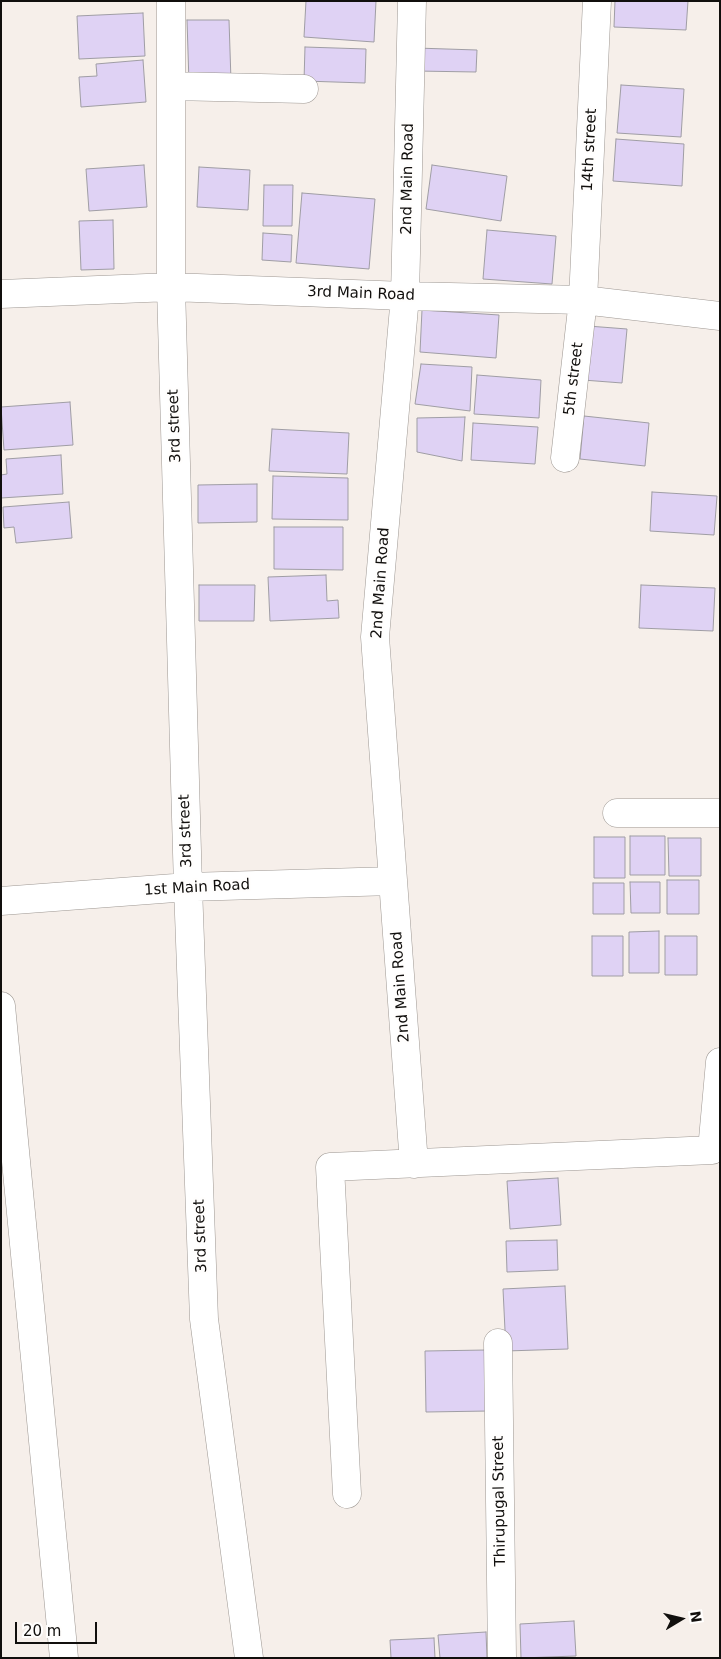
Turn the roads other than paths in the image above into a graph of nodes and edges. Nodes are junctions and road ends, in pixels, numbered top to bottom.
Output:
1 (171, 1) edge
2 (412, 1) edge
3 (597, 1) edge
4 (171, 86) junction
5 (304, 89) dead end
6 (171, 287) junction
7 (1, 294) edge
8 (405, 296) junction
9 (584, 300) junction
10 (720, 316) edge
11 (564, 458) dead end
12 (617, 813) dead end
13 (720, 813) edge
14 (393, 881) junction
15 (188, 887) junction
16 (1, 901) edge
17 (1, 1006) edge
18 (720, 1062) edge
19 (414, 1164) junction
20 (498, 1344) dead end
21 (347, 1494) dead end
22 (64, 1658) edge
23 (249, 1658) edge
24 (502, 1658) edge

1 - 4 street, 3rd street
2 - 8 street, 2nd Main Road
3 - 9 street, 14th street
4 - 5 street
4 - 6 street, 3rd street
6 - 7 street, 3rd Main Road
6 - 8 street, 3rd Main Road
6 - 15 street, 3rd street
8 - 9 street, 3rd Main Road
8 - 14 street, 2nd Main Road
9 - 10 street, 3rd Main Road
9 - 11 street, 5th street
12 - 13 street
14 - 15 street, 1st Main Road
14 - 19 street, 2nd Main Road
15 - 16 street, 1st Main Road
15 - 23 street, 3rd street
17 - 22 street
18 - 19 street
19 - 21 street
20 - 24 street, Thirupugal Street

